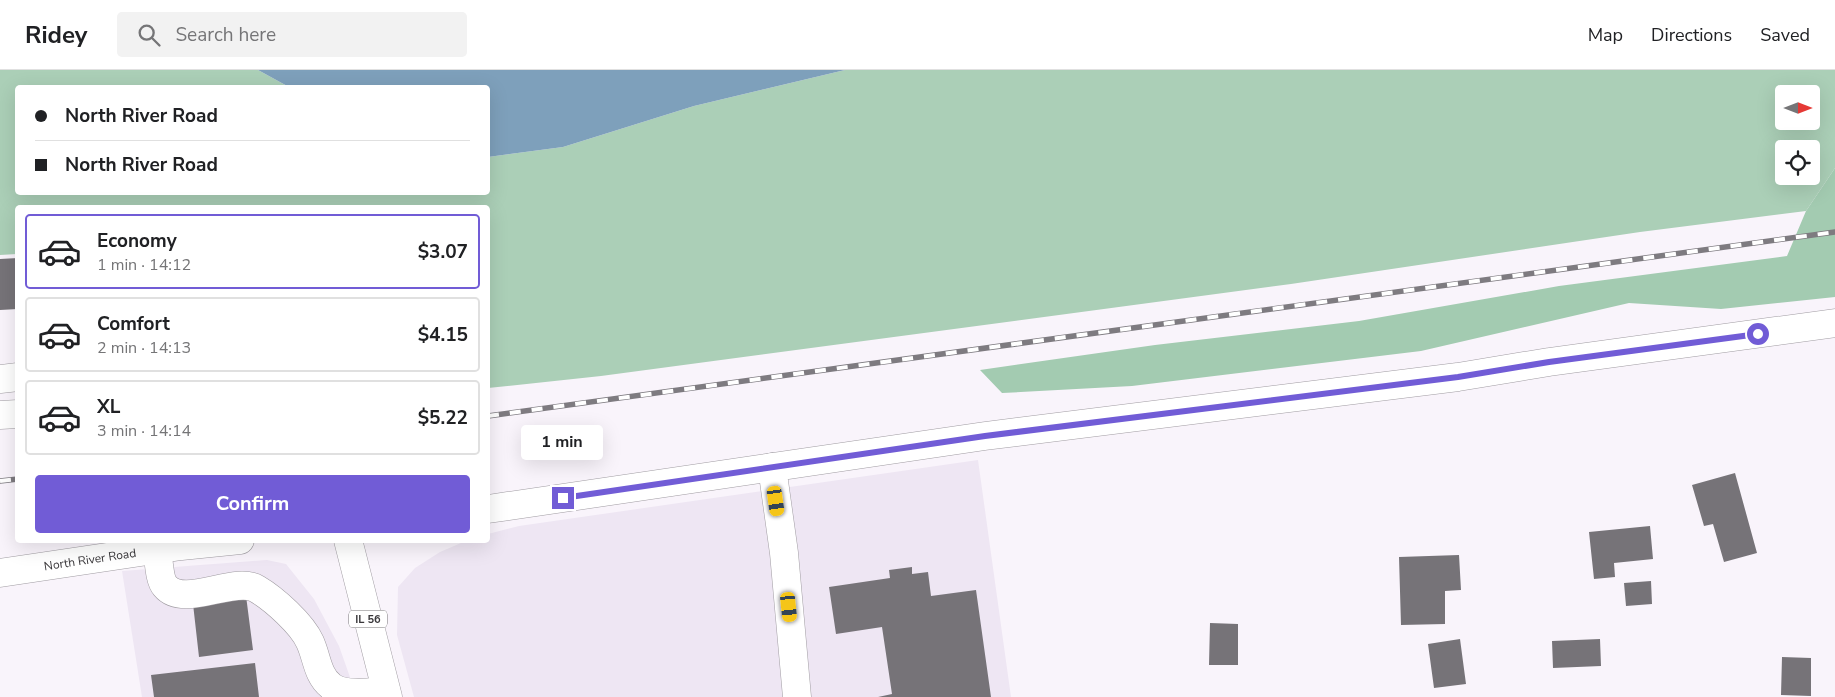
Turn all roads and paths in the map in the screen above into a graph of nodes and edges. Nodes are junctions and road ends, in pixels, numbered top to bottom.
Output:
1 (1835, 323) edge
2 (15, 378) edge
3 (0, 380) edge
4 (15, 414) edge
5 (0, 416) edge
6 (772, 467) junction
7 (490, 509) edge
8 (201, 543) edge
9 (349, 543) edge
10 (175, 545) edge
11 (0, 572) edge
12 (387, 694) edge
13 (798, 697) edge

1 - 6 main road
2 - 3 main road
4 - 5 main road
6 - 7 main road
6 - 13 main road
8 - 10 main road, North River Road
9 - 12 main road, IL 56
10 - 11 main road, North River Road
10 - 12 main road

